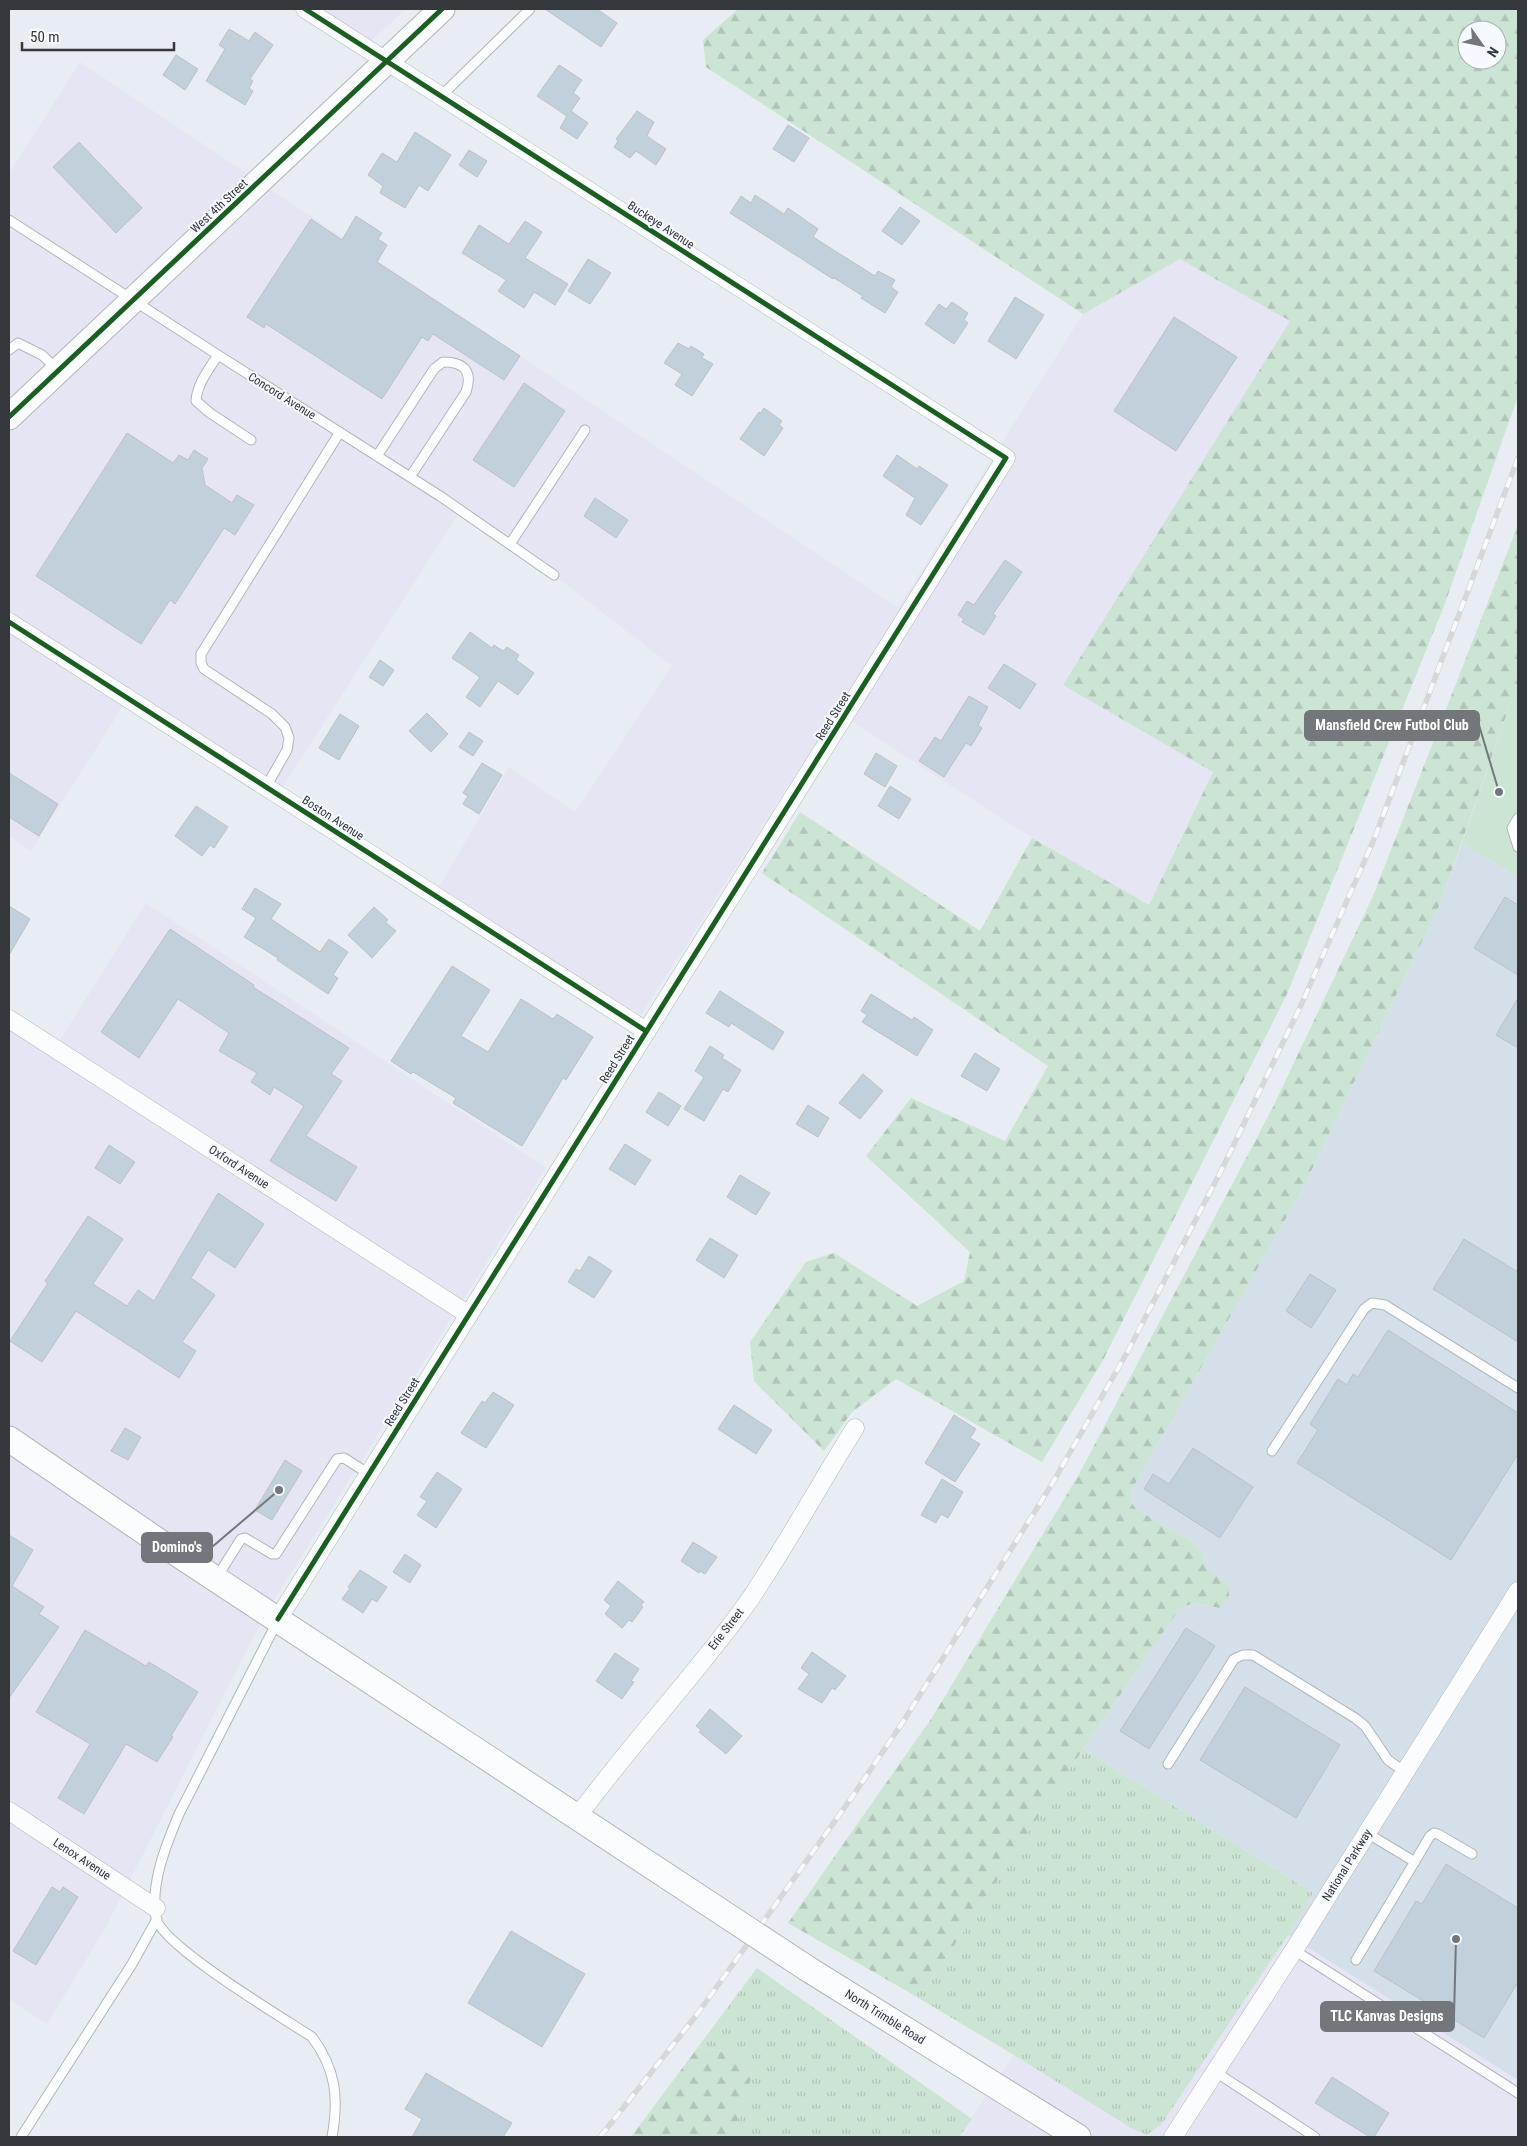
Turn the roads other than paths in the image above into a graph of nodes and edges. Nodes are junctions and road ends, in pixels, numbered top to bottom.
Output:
1 (305, 9) edge
2 (442, 9) edge
3 (530, 9) edge
4 (386, 62) junction
5 (441, 96) junction
6 (9, 220) edge
7 (132, 300) junction
8 (9, 350) edge
9 (218, 355) junction
10 (58, 370) junction
11 (9, 417) edge
12 (585, 430) dead end
13 (340, 432) junction
14 (252, 440) dead end
15 (377, 456) junction
16 (1006, 458) joint
17 (410, 477) junction
18 (510, 544) junction
19 (554, 575) dead end
20 (9, 622) edge
21 (266, 787) junction
22 (1518, 818) edge
23 (1518, 848) edge
24 (9, 1020) edge
25 (646, 1031) junction
26 (469, 1315) junction
27 (1518, 1388) edge
28 (854, 1428) dead end
29 (9, 1439) edge
30 (1272, 1451) dead end
31 (369, 1474) junction
32 (216, 1580) junction
33 (1515, 1602) edge
34 (278, 1619) junction
35 (1168, 1764) dead end
36 (1405, 1772) junction
37 (9, 1810) edge
38 (578, 1816) junction
39 (1367, 1833) junction
40 (1472, 1854) dead end
41 (1415, 1862) junction
42 (156, 1914) junction
43 (1294, 1950) junction
44 (1356, 1960) dead end
45 (1214, 2071) junction
46 (1518, 2093) edge
47 (21, 2137) edge
48 (332, 2137) edge
49 (1078, 2137) edge
50 (1173, 2137) edge
51 (1315, 2137) edge

1 - 4 street, Buckeye Avenue
2 - 4 main road, West 4th Street
3 - 5 lane
4 - 5 street, Buckeye Avenue
4 - 7 main road, West 4th Street
5 - 16 street, Buckeye Avenue
6 - 7 lane, Concord Avenue
7 - 9 lane, Concord Avenue
7 - 10 main road, West 4th Street
8 - 10 lane
9 - 13 lane, Concord Avenue
9 - 14 lane
10 - 11 main road, West 4th Street
12 - 18 lane
13 - 15 lane, Concord Avenue
13 - 21 lane
15 - 17 lane, Concord Avenue
15 - 17 lane
16 - 25 street, Reed Street
17 - 18 lane, Concord Avenue
18 - 19 lane, Concord Avenue
20 - 21 street, Boston Avenue
21 - 25 street, Boston Avenue
22 - 23 lane
24 - 26 street, Oxford Avenue
25 - 26 street, Reed Street
26 - 31 street, Reed Street
27 - 30 lane
28 - 38 street, Erie Street
29 - 32 main road, North Trimble Road
31 - 32 lane
31 - 34 street, Reed Street
32 - 34 main road, North Trimble Road
33 - 36 street, National Parkway
34 - 38 main road, North Trimble Road
34 - 42 lane
35 - 36 lane
36 - 39 street, National Parkway
37 - 42 street, Lenox Avenue
38 - 49 main road, North Trimble Road, bridge
39 - 41 lane
39 - 43 street, National Parkway
40 - 41 lane
41 - 44 lane
42 - 47 lane
42 - 48 lane
43 - 45 street, National Parkway
43 - 46 lane
45 - 50 street, National Parkway
45 - 51 lane

